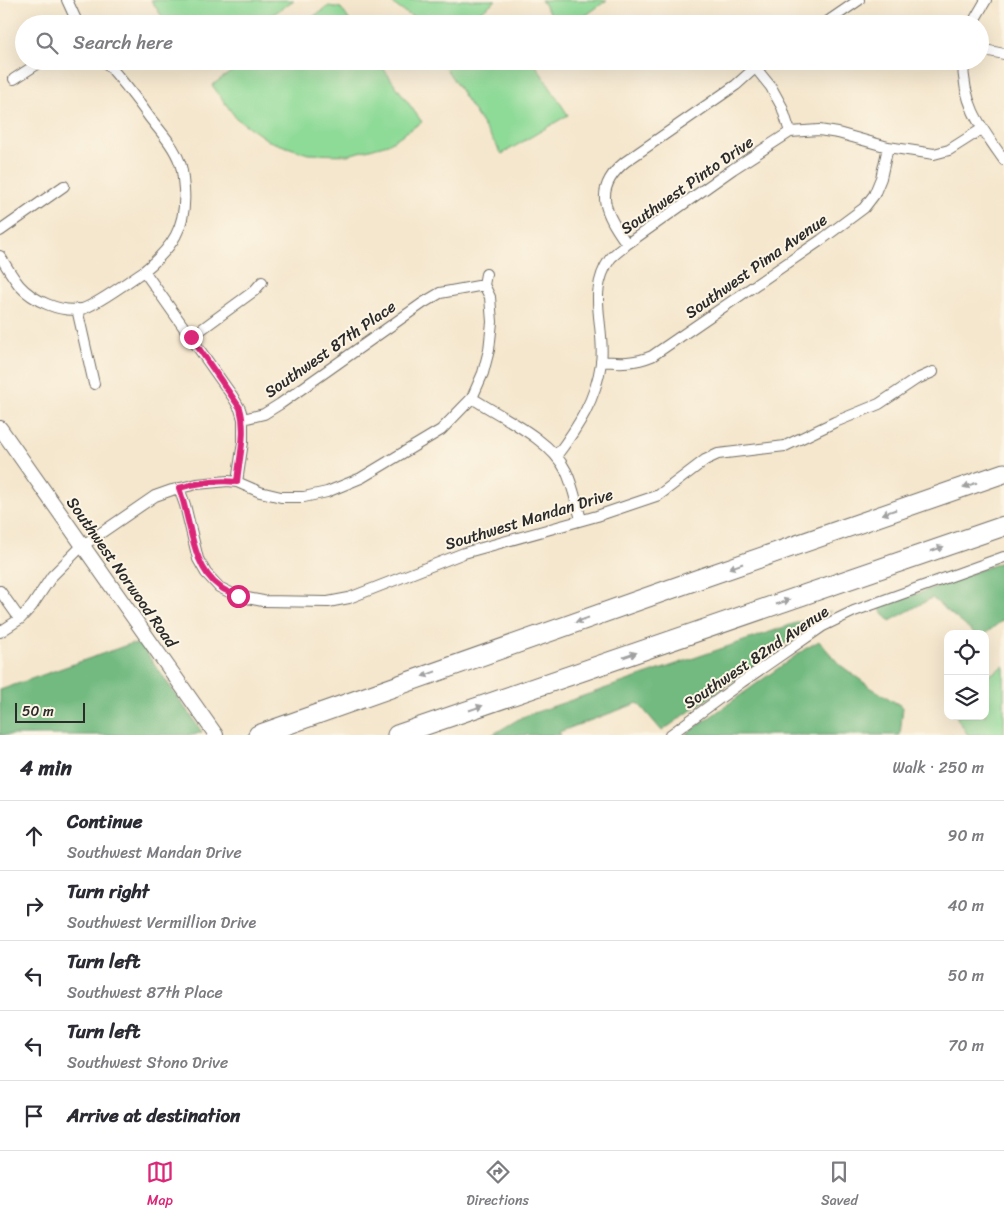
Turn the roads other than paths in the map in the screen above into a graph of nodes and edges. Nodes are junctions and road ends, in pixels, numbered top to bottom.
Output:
1 (66, 0) edge
2 (858, 0) edge
3 (986, 0) edge
4 (74, 15) edge
5 (837, 15) edge
6 (977, 15) edge
7 (989, 51) edge
8 (1004, 54) edge
9 (28, 70) edge
10 (112, 70) edge
11 (748, 70) edge
12 (756, 70) edge
13 (962, 70) edge
14 (14, 79) dead end
15 (982, 129) junction
16 (790, 132) junction
17 (888, 147) junction
18 (1004, 160) edge
19 (64, 186) dead end
20 (0, 231) edge
21 (627, 244) junction
22 (0, 256) edge
23 (144, 271) junction
24 (262, 282) dead end
25 (78, 309) junction
26 (191, 337) junction
27 (601, 362) junction
28 (933, 372) dead end
29 (94, 384) dead end
30 (472, 398) junction
31 (242, 419) junction
32 (0, 428) edge
33 (557, 455) junction
34 (1004, 473) edge
35 (237, 482) junction
36 (179, 488) junction
37 (581, 519) junction
38 (1004, 526) edge
39 (82, 546) junction
40 (1004, 557) edge
41 (0, 591) edge
42 (20, 619) junction
43 (0, 632) edge
44 (216, 735) edge
45 (258, 735) edge
46 (397, 735) edge
47 (670, 735) edge

1 - 4 street
2 - 5 street
3 - 6 street
7 - 8 street
9 - 14 street
10 - 23 street
11 - 21 street
12 - 16 street
13 - 15 street
15 - 17 street
15 - 18 street
16 - 17 street
16 - 21 street, Southwest Pinto Drive
17 - 27 street, Southwest Pima Avenue
19 - 20 street
21 - 27 street, Southwest Pinto Drive
22 - 25 street
23 - 25 street
23 - 26 street
24 - 26 street
25 - 29 street
26 - 31 street
27 - 33 street, Southwest Pinto Drive
28 - 37 street, Southwest Mandan Drive
30 - 31 street, Southwest 87th Place
30 - 33 street
30 - 35 street
31 - 35 street
32 - 39 street, Southwest Norwood Road
33 - 37 street
34 -> 45 highway
35 - 36 street
36 - 37 street, Southwest Mandan Drive
36 - 39 street
46 -> 38 highway
39 - 42 street
39 - 44 street, Southwest Norwood Road
40 - 47 street, Southwest 82nd Avenue
41 - 42 street
42 - 43 street

